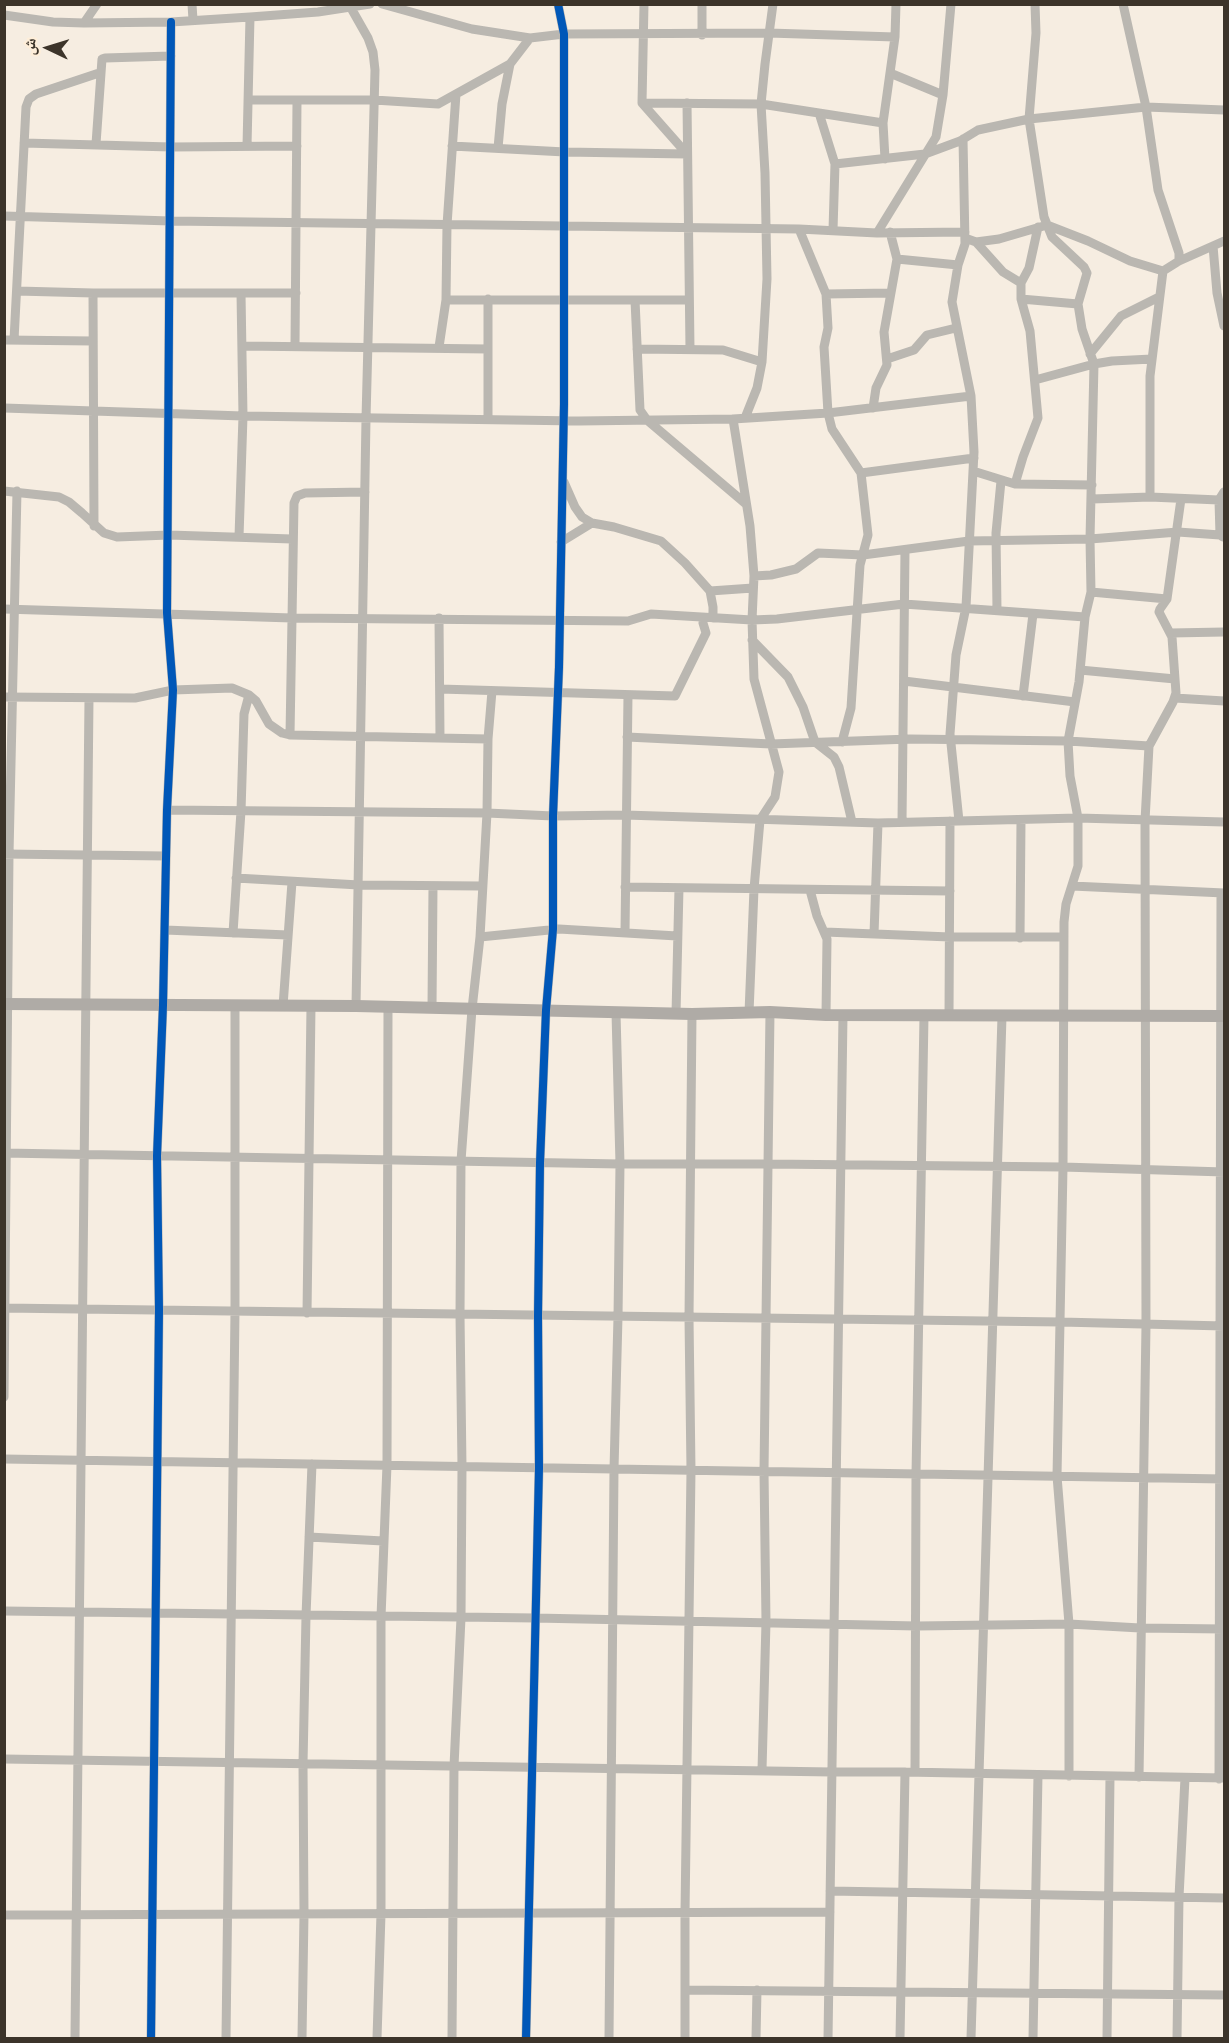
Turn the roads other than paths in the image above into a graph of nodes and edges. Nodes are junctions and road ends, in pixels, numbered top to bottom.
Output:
1 (96, 4) edge
2 (192, 4) edge
3 (370, 4) edge
4 (382, 4) edge
5 (558, 4) edge
6 (644, 4) edge
7 (702, 4) edge
8 (773, 4) edge
9 (896, 4) edge
10 (951, 4) edge
11 (1035, 4) edge
12 (1123, 4) edge
13 (318, 8) edge
14 (351, 8) junction
15 (4, 15) edge
16 (250, 17) junction
17 (193, 20) junction
18 (171, 22) junction
19 (84, 23) junction
20 (769, 33) junction
21 (564, 34) junction
22 (644, 34) junction
23 (702, 35) junction
24 (895, 37) junction
25 (531, 38) junction
26 (171, 56) junction
27 (510, 64) junction
28 (890, 72) junction
29 (99, 73) junction
30 (456, 94) junction
31 (944, 94) junction
32 (248, 100) junction
33 (374, 100) junction
34 (297, 101) junction
35 (687, 103) junction
36 (642, 104) junction
37 (761, 104) junction
38 (1146, 107) junction
39 (1224, 110) edge
40 (819, 113) junction
41 (1029, 119) junction
42 (883, 123) junction
43 (963, 139) junction
44 (24, 143) junction
45 (96, 144) junction
46 (247, 146) junction
47 (297, 146) junction
48 (453, 146) junction
49 (171, 147) junction
50 (498, 148) junction
51 (565, 152) junction
52 (687, 154) junction
53 (925, 154) junction
54 (885, 159) junction
55 (835, 164) junction
56 (4, 216) edge
57 (21, 217) junction
58 (171, 221) junction
59 (296, 223) junction
60 (371, 224) junction
61 (447, 225) junction
62 (565, 225) junction
63 (1042, 226) junction
64 (690, 228) junction
65 (799, 229) junction
66 (766, 230) junction
67 (833, 230) junction
68 (890, 232) junction
69 (877, 233) junction
70 (965, 235) junction
71 (1224, 241) edge
72 (976, 242) junction
73 (1213, 246) junction
74 (897, 259) junction
75 (1179, 261) junction
76 (958, 265) junction
77 (1162, 271) junction
78 (1220, 282) edge
79 (1021, 284) junction
80 (17, 291) junction
81 (93, 293) junction
82 (170, 293) junction
83 (241, 293) junction
84 (296, 293) junction
85 (890, 293) junction
86 (826, 294) junction
87 (1159, 297) junction
88 (488, 299) junction
89 (565, 299) junction
90 (1021, 299) junction
91 (446, 300) junction
92 (635, 300) junction
93 (689, 300) junction
94 (1078, 304) junction
95 (1224, 326) edge
96 (956, 328) junction
97 (9, 340) edge
98 (93, 341) junction
99 (242, 346) junction
100 (295, 346) junction
101 (368, 346) junction
102 (439, 347) junction
103 (488, 349) junction
104 (637, 349) junction
105 (690, 349) junction
106 (887, 358) junction
107 (1092, 359) junction
108 (1152, 359) junction
109 (762, 362) junction
110 (1035, 380) junction
111 (971, 396) junction
112 (4, 408) edge
113 (873, 408) junction
114 (93, 411) junction
115 (828, 413) junction
116 (170, 414) junction
117 (243, 416) junction
118 (488, 418) junction
119 (745, 418) junction
120 (366, 419) junction
121 (733, 419) junction
122 (564, 420) junction
123 (647, 420) junction
124 (974, 458) junction
125 (973, 471) junction
126 (861, 472) junction
127 (563, 479) junction
128 (1001, 481) junction
129 (1015, 484) junction
130 (1092, 485) junction
131 (4, 491) edge
132 (17, 491) junction
133 (365, 492) junction
134 (1222, 496) edge
135 (1150, 497) junction
136 (1092, 499) junction
137 (1181, 499) junction
138 (746, 504) junction
139 (592, 523) junction
140 (94, 526) junction
141 (1178, 532) junction
142 (169, 535) junction
143 (239, 537) junction
144 (1222, 537) edge
145 (1090, 538) junction
146 (292, 539) junction
147 (996, 540) junction
148 (969, 541) junction
149 (561, 542) junction
150 (905, 550) junction
151 (863, 555) junction
152 (4, 558) edge
153 (16, 558) junction
154 (754, 576) junction
155 (753, 588) junction
156 (710, 591) junction
157 (1091, 592) junction
158 (1167, 599) junction
159 (904, 604) junction
160 (966, 607) junction
161 (4, 609) edge
162 (15, 609) junction
163 (857, 610) junction
164 (998, 610) junction
165 (167, 613) junction
166 (1033, 614) junction
167 (1085, 617) junction
168 (292, 618) junction
169 (364, 618) junction
170 (439, 618) junction
171 (560, 620) junction
172 (708, 620) junction
173 (752, 620) junction
174 (1224, 632) edge
175 (1171, 633) junction
176 (752, 640) junction
177 (1080, 670) junction
178 (1175, 679) junction
179 (904, 681) junction
180 (952, 688) junction
181 (440, 689) junction
182 (173, 690) junction
183 (492, 691) junction
184 (558, 692) junction
185 (249, 695) junction
186 (627, 695) junction
187 (1023, 696) junction
188 (9, 697) edge
189 (1175, 698) junction
190 (89, 699) junction
191 (1224, 701) edge
192 (1076, 702) junction
193 (290, 735) junction
194 (361, 736) junction
195 (627, 737) junction
196 (440, 738) junction
197 (488, 739) junction
198 (904, 739) junction
199 (950, 740) junction
200 (1068, 741) junction
201 (815, 742) junction
202 (842, 742) junction
203 (771, 744) junction
204 (1149, 746) junction
205 (167, 810) junction
206 (241, 811) junction
207 (360, 812) junction
208 (487, 813) junction
209 (625, 815) junction
210 (553, 816) junction
211 (1078, 818) junction
212 (760, 820) junction
213 (1021, 820) junction
214 (1145, 820) junction
215 (955, 821) junction
216 (852, 822) junction
217 (902, 822) junction
218 (1224, 822) edge
219 (878, 823) junction
220 (7, 854) edge
221 (88, 856) junction
222 (166, 856) junction
223 (236, 878) junction
224 (292, 882) junction
225 (359, 885) junction
226 (433, 886) junction
227 (481, 886) junction
228 (1072, 886) junction
229 (625, 887) junction
230 (679, 888) junction
231 (754, 889) junction
232 (810, 890) junction
233 (875, 890) junction
234 (1144, 890) junction
235 (950, 891) junction
236 (1223, 893) edge
237 (553, 929) junction
238 (165, 930) junction
239 (825, 932) junction
240 (233, 933) junction
241 (624, 933) junction
242 (874, 934) junction
243 (288, 935) junction
244 (677, 936) junction
245 (480, 937) junction
246 (950, 937) junction
247 (1064, 937) junction
248 (1020, 938) junction
249 (1222, 944) edge
250 (7, 1004) edge
251 (85, 1004) junction
252 (163, 1005) junction
253 (235, 1005) junction
254 (283, 1006) junction
255 (311, 1006) junction
256 (356, 1006) junction
257 (387, 1007) junction
258 (432, 1008) junction
259 (472, 1010) junction
260 (546, 1010) junction
261 (749, 1012) junction
262 (770, 1012) junction
263 (616, 1013) junction
264 (676, 1014) junction
265 (692, 1014) junction
266 (826, 1015) junction
267 (843, 1015) junction
268 (1063, 1015) junction
269 (1144, 1015) junction
270 (924, 1016) junction
271 (949, 1016) junction
272 (1002, 1016) junction
273 (1222, 1016) edge
274 (5, 1153) edge
275 (85, 1154) junction
276 (157, 1156) junction
277 (234, 1157) junction
278 (309, 1159) junction
279 (386, 1160) junction
280 (461, 1161) junction
281 (540, 1163) junction
282 (691, 1163) junction
283 (620, 1164) junction
284 (768, 1164) junction
285 (840, 1164) junction
286 (921, 1166) junction
287 (998, 1167) junction
288 (1063, 1167) junction
289 (1146, 1171) junction
290 (1223, 1172) edge
291 (5, 1308) edge
292 (81, 1309) junction
293 (159, 1310) junction
294 (235, 1311) junction
295 (308, 1312) junction
296 (388, 1314) junction
297 (460, 1315) junction
298 (538, 1316) junction
299 (618, 1317) junction
300 (689, 1318) junction
301 (766, 1319) junction
302 (838, 1320) junction
303 (919, 1321) junction
304 (1061, 1322) junction
305 (992, 1323) junction
306 (1146, 1325) junction
307 (1223, 1326) edge
308 (4, 1397) edge
309 (4, 1459) edge
310 (81, 1461) junction
311 (158, 1462) junction
312 (232, 1463) junction
313 (312, 1464) junction
314 (387, 1465) junction
315 (462, 1467) junction
316 (539, 1468) junction
317 (614, 1469) junction
318 (691, 1470) junction
319 (764, 1471) junction
320 (836, 1473) junction
321 (916, 1474) junction
322 (988, 1475) junction
323 (1057, 1476) junction
324 (1142, 1477) junction
325 (1222, 1479) edge
326 (309, 1537) junction
327 (383, 1541) junction
328 (4, 1611) edge
329 (78, 1612) junction
330 (154, 1613) junction
331 (231, 1615) junction
332 (306, 1616) junction
333 (381, 1617) junction
334 (461, 1618) junction
335 (535, 1618) junction
336 (612, 1620) junction
337 (689, 1621) junction
338 (766, 1622) junction
339 (834, 1623) junction
340 (1069, 1624) junction
341 (983, 1625) junction
342 (917, 1626) junction
343 (1140, 1628) junction
344 (1221, 1629) edge
345 (1221, 1674) edge
346 (4, 1759) edge
347 (77, 1760) junction
348 (153, 1762) junction
349 (230, 1763) junction
350 (303, 1764) junction
351 (382, 1765) junction
352 (454, 1766) junction
353 (533, 1767) junction
354 (612, 1768) junction
355 (687, 1769) junction
356 (762, 1770) junction
357 (832, 1772) junction
358 (910, 1772) junction
359 (979, 1773) junction
360 (1038, 1775) junction
361 (1069, 1776) junction
362 (1110, 1776) junction
363 (1139, 1777) junction
364 (1185, 1778) junction
365 (1222, 1779) edge
366 (830, 1891) junction
367 (903, 1892) junction
368 (975, 1894) junction
369 (1035, 1894) junction
370 (1109, 1896) junction
371 (1179, 1897) junction
372 (1224, 1898) edge
373 (830, 1912) junction
374 (528, 1913) junction
375 (610, 1913) junction
376 (685, 1913) junction
377 (152, 1914) junction
378 (229, 1914) junction
379 (304, 1914) junction
380 (381, 1914) junction
381 (453, 1914) junction
382 (4, 1915) edge
383 (77, 1915) junction
384 (686, 1990) junction
385 (757, 1990) junction
386 (828, 1991) junction
387 (901, 1992) junction
388 (972, 1992) junction
389 (1033, 1993) junction
390 (1108, 1994) junction
391 (1178, 1995) junction
392 (1224, 1995) edge
393 (75, 2038) edge
394 (151, 2038) edge
395 (226, 2038) edge
396 (302, 2038) edge
397 (377, 2038) edge
398 (452, 2038) edge
399 (526, 2038) edge
400 (609, 2038) edge
401 (685, 2038) edge
402 (756, 2038) edge
403 (828, 2038) edge
404 (900, 2038) edge
405 (971, 2038) edge
406 (1033, 2038) edge
407 (1107, 2038) edge
408 (1177, 2038) edge

1 - 19 street
2 - 17 street
3 - 14 street
4 - 25 street
5 - 21 street
6 - 22 street
7 - 23 street
8 - 20 street
9 - 24 street
10 - 31 street
11 - 41 street
12 - 38 street
13 - 14 street
13 - 16 street
14 - 33 street
15 - 19 street
16 - 17 street
16 - 32 street
17 - 18 street
18 - 19 street
18 - 26 street
20 - 23 street
20 - 24 street
20 - 37 street
21 - 22 street
21 - 25 street
21 - 51 street
22 - 23 street
22 - 36 street
24 - 28 street
25 - 27 street
26 - 29 street
26 - 49 street
27 - 30 street
27 - 50 street
28 - 31 street
28 - 42 street
29 - 44 street
29 - 45 street
30 - 33 street
30 - 48 street
31 - 53 street
32 - 34 street
32 - 46 street
33 - 34 street
33 - 60 street
34 - 47 street
35 - 36 street
35 - 37 street
35 - 52 street
36 - 52 street
37 - 40 street
37 - 66 street
38 - 39 street
38 - 41 street
38 - 75 street
40 - 42 street
40 - 55 street
41 - 43 street
41 - 63 street
42 - 54 street
43 - 53 street
43 - 70 street
44 - 45 street
44 - 57 street
45 - 49 street
46 - 47 street
46 - 49 street
47 - 59 street
48 - 50 street
48 - 61 street
49 - 58 street
50 - 51 street
51 - 52 street
51 - 62 street
52 - 64 street
53 - 54 street
53 - 69 street
54 - 55 street
55 - 67 street
56 - 57 street
57 - 58 street
57 - 80 street
58 - 59 street
58 - 82 street
59 - 60 street
59 - 84 street
60 - 61 street
60 - 101 street
61 - 62 street
61 - 91 street
62 - 64 street
62 - 89 street
63 - 72 street
63 - 77 street
63 - 79 street
63 - 94 street
64 - 66 street
64 - 93 street
65 - 66 street
65 - 67 street
65 - 86 street
66 - 109 street
67 - 69 street
68 - 69 street
68 - 70 street
68 - 74 street
70 - 72 street
70 - 76 street
71 - 73 street
72 - 79 street
73 - 75 street
73 - 78 street
74 - 76 street
74 - 85 street
75 - 77 street
76 - 96 street
77 - 87 street
78 - 95 street
79 - 90 street
80 - 81 street
80 - 97 street
81 - 82 street
81 - 98 street
82 - 83 street
82 - 116 street
83 - 84 street
83 - 99 street
84 - 100 street
85 - 86 street
85 - 106 street
86 - 115 street
87 - 107 street
87 - 108 street
88 - 89 street
88 - 91 street
88 - 103 street
89 - 92 street
89 - 122 street
90 - 94 street
90 - 110 street
91 - 102 street
92 - 93 street
92 - 104 street
93 - 105 street
94 - 107 street
96 - 106 street
96 - 111 street
97 - 98 street
98 - 114 street
99 - 100 street
99 - 117 street
100 - 101 street
101 - 102 street
101 - 120 street
102 - 103 street
103 - 118 street
104 - 105 street
104 - 123 street
105 - 109 street
106 - 113 street
107 - 108 street
107 - 110 street
107 - 130 street
108 - 135 street
109 - 119 street
110 - 129 street
111 - 113 street
111 - 124 street
112 - 114 street
113 - 115 street
114 - 116 street
114 - 140 street
115 - 119 street
115 - 126 street
116 - 117 street
116 - 142 street
117 - 120 street
117 - 143 street
118 - 120 street
118 - 122 street
119 - 121 street
120 - 133 street
121 - 123 street
121 - 138 street
122 - 123 street
122 - 127 street
123 - 138 street
124 - 125 street
124 - 126 street
125 - 128 street
125 - 148 street
126 - 151 street
127 - 139 street
127 - 149 street
128 - 129 street
128 - 147 street
129 - 130 street
130 - 136 street
131 - 132 street
132 - 140 street
132 - 153 street
133 - 146 street
133 - 169 street
134 - 137 street
134 - 144 street
135 - 136 street
135 - 137 street
136 - 145 street
137 - 141 street
138 - 154 street
139 - 149 street
139 - 156 street
140 - 142 street
141 - 144 street
141 - 145 street
141 - 158 street
142 - 143 street
142 - 165 street
143 - 146 street
145 - 147 street
145 - 157 street
146 - 168 street
147 - 148 street
147 - 164 street
148 - 150 street
148 - 160 street
149 - 171 street
150 - 151 street
150 - 159 street
151 - 154 street
151 - 163 street
152 - 153 street
153 - 162 street
154 - 155 street
155 - 156 street
155 - 173 street
156 - 172 street
157 - 158 street
157 - 167 street
158 - 175 street
159 - 160 street
159 - 163 street
159 - 179 street
160 - 164 street
160 - 180 street
161 - 162 street
162 - 165 street
162 - 188 street
163 - 173 street
163 - 202 street
164 - 166 street
165 - 168 street
165 - 182 street
166 - 167 street
166 - 187 street
167 - 177 street
168 - 169 street
168 - 193 street
169 - 170 street
169 - 194 street
170 - 171 street
170 - 181 street
171 - 172 street
171 - 184 street
172 - 173 street
172 - 186 street
173 - 176 street
174 - 175 street
175 - 178 street
176 - 201 street
176 - 203 street
177 - 178 street
177 - 192 street
178 - 189 street
179 - 180 street
179 - 198 street
180 - 187 street
180 - 199 street
181 - 183 street
181 - 196 street
182 - 185 street
182 - 190 street
182 - 205 street
183 - 184 street
183 - 197 street
184 - 186 street
184 - 210 street
185 - 193 street
185 - 206 street
186 - 195 street
187 - 192 street
188 - 190 street
188 - 220 street
189 - 191 street
189 - 204 street
190 - 221 street
192 - 200 street
193 - 194 street
194 - 196 street
194 - 207 street
195 - 203 street
195 - 209 street
196 - 197 street
197 - 208 street
198 - 199 street
198 - 202 street
198 - 217 street
199 - 200 street
199 - 215 street
200 - 204 street
200 - 211 street
201 - 202 street
201 - 203 street
201 - 216 street
203 - 212 street
204 - 214 street
205 - 206 street
205 - 222 street
206 - 207 street
206 - 223 street
207 - 208 street
207 - 225 street
208 - 210 street
208 - 227 street
209 - 210 street
209 - 212 street
209 - 229 street
210 - 237 street
211 - 213 street
211 - 214 street
211 - 228 street
212 - 216 street
212 - 231 street
213 - 215 street
213 - 248 street
214 - 218 street
214 - 234 street
215 - 217 street
215 - 235 street
216 - 219 street
217 - 219 street
219 - 233 street
220 - 221 street
220 - 250 street
221 - 222 street
221 - 251 street
222 - 238 street
223 - 224 street
223 - 240 street
224 - 225 street
224 - 243 street
225 - 226 street
225 - 256 street
226 - 227 street
226 - 258 street
227 - 245 street
228 - 234 street
228 - 247 street
229 - 230 street
229 - 241 street
230 - 231 street
230 - 244 street
231 - 232 street
231 - 261 street
232 - 233 street
232 - 239 street
233 - 235 street
233 - 242 street
234 - 236 street
234 - 269 street
235 - 246 street
236 - 249 street
237 - 241 street
237 - 245 street
237 - 260 street
238 - 240 street
238 - 252 street
239 - 242 street
239 - 266 street
240 - 243 street
241 - 244 street
242 - 246 street
243 - 254 street
244 - 264 street
245 - 259 street
246 - 248 street
246 - 271 street
247 - 248 street
247 - 268 street
249 - 273 street
250 - 251 street
250 - 274 street
251 - 252 street
251 - 275 street
252 - 253 street
252 - 276 street
253 - 254 street
253 - 277 street
254 - 255 street
255 - 256 street
255 - 278 street
256 - 257 street
257 - 258 street
257 - 279 street
258 - 259 street
259 - 260 street
259 - 280 street
260 - 263 street
260 - 281 street
261 - 262 street
261 - 265 street
262 - 266 street
262 - 284 street
263 - 264 street
263 - 283 street
264 - 265 street
265 - 282 street
266 - 267 street
267 - 270 street
267 - 285 street
268 - 269 street
268 - 272 street
268 - 288 street
269 - 273 street
269 - 289 street
270 - 271 street
270 - 286 street
271 - 272 street
272 - 287 street
273 - 290 street
274 - 275 street
274 - 291 street
275 - 276 street
275 - 292 street
276 - 277 street
276 - 293 street
277 - 278 street
277 - 294 street
278 - 279 street
278 - 295 street
279 - 280 street
279 - 296 street
280 - 281 street
280 - 297 street
281 - 283 street
281 - 298 street
282 - 283 street
282 - 284 street
282 - 300 street
283 - 299 street
284 - 285 street
284 - 301 street
285 - 286 street
285 - 302 street
286 - 287 street
286 - 303 street
287 - 288 street
287 - 305 street
288 - 289 street
288 - 304 street
289 - 290 street
289 - 306 street
290 - 307 street
291 - 292 street
291 - 308 street
292 - 293 street
292 - 310 street
293 - 294 street
293 - 311 street
294 - 295 street
294 - 312 street
295 - 296 street
296 - 297 street
296 - 314 street
297 - 298 street
297 - 315 street
298 - 299 street
298 - 316 street
299 - 300 street
299 - 317 street
300 - 301 street
300 - 318 street
301 - 302 street
301 - 319 street
302 - 303 street
302 - 320 street
303 - 305 street
303 - 321 street
304 - 305 street
304 - 306 street
304 - 323 street
305 - 322 street
306 - 307 street
306 - 324 street
307 - 325 street
309 - 310 street
310 - 311 street
310 - 329 street
311 - 312 street
311 - 330 street
312 - 313 street
312 - 331 street
313 - 314 street
313 - 326 street
314 - 315 street
314 - 327 street
315 - 316 street
315 - 334 street
316 - 317 street
316 - 335 street
317 - 318 street
317 - 336 street
318 - 319 street
318 - 337 street
319 - 320 street
319 - 338 street
320 - 321 street
320 - 339 street
321 - 322 street
321 - 342 street
322 - 323 street
322 - 341 street
323 - 324 street
323 - 340 street
324 - 325 street
324 - 343 street
325 - 344 street
326 - 327 street
326 - 332 street
327 - 333 street
328 - 329 street
329 - 330 street
329 - 347 street
330 - 331 street
330 - 348 street
331 - 332 street
331 - 349 street
332 - 333 street
332 - 350 street
333 - 334 street
333 - 351 street
334 - 335 street
334 - 352 street
335 - 336 street
335 - 353 street
336 - 337 street
336 - 354 street
337 - 338 street
337 - 355 street
338 - 339 street
338 - 356 street
339 - 342 street
339 - 357 street
340 - 341 street
340 - 343 street
340 - 361 street
341 - 342 street
341 - 359 street
342 - 358 street
343 - 344 street
343 - 363 street
344 - 345 street
345 - 365 street
346 - 347 street
347 - 348 street
347 - 383 street
348 - 349 street
348 - 377 street
349 - 350 street
349 - 378 street
350 - 351 street
350 - 379 street
351 - 352 street
351 - 380 street
352 - 353 street
352 - 381 street
353 - 354 street
353 - 374 street
354 - 355 street
354 - 375 street
355 - 356 street
355 - 376 street
356 - 357 street
357 - 358 street
357 - 366 street
358 - 359 street
358 - 367 street
359 - 360 street
359 - 368 street
360 - 361 street
360 - 369 street
361 - 362 street
362 - 363 street
362 - 370 street
363 - 364 street
364 - 365 street
364 - 371 street
366 - 367 street
366 - 373 street
367 - 368 street
367 - 387 street
368 - 369 street
368 - 388 street
369 - 370 street
369 - 389 street
370 - 371 street
370 - 390 street
371 - 372 street
371 - 391 street
373 - 376 street
373 - 386 street
374 - 375 street
374 - 381 street
374 - 399 street
375 - 376 street
375 - 400 street
376 - 384 street
377 - 378 street
377 - 383 street
377 - 394 street
378 - 379 street
378 - 395 street
379 - 380 street
379 - 396 street
380 - 381 street
380 - 397 street
381 - 398 street
382 - 383 street
383 - 393 street
384 - 385 street
384 - 401 street
385 - 386 street
385 - 402 street
386 - 387 street
386 - 403 street
387 - 388 street
387 - 404 street
388 - 389 street
388 - 405 street
389 - 390 street
389 - 406 street
390 - 391 street
390 - 407 street
391 - 392 street
391 - 408 street

